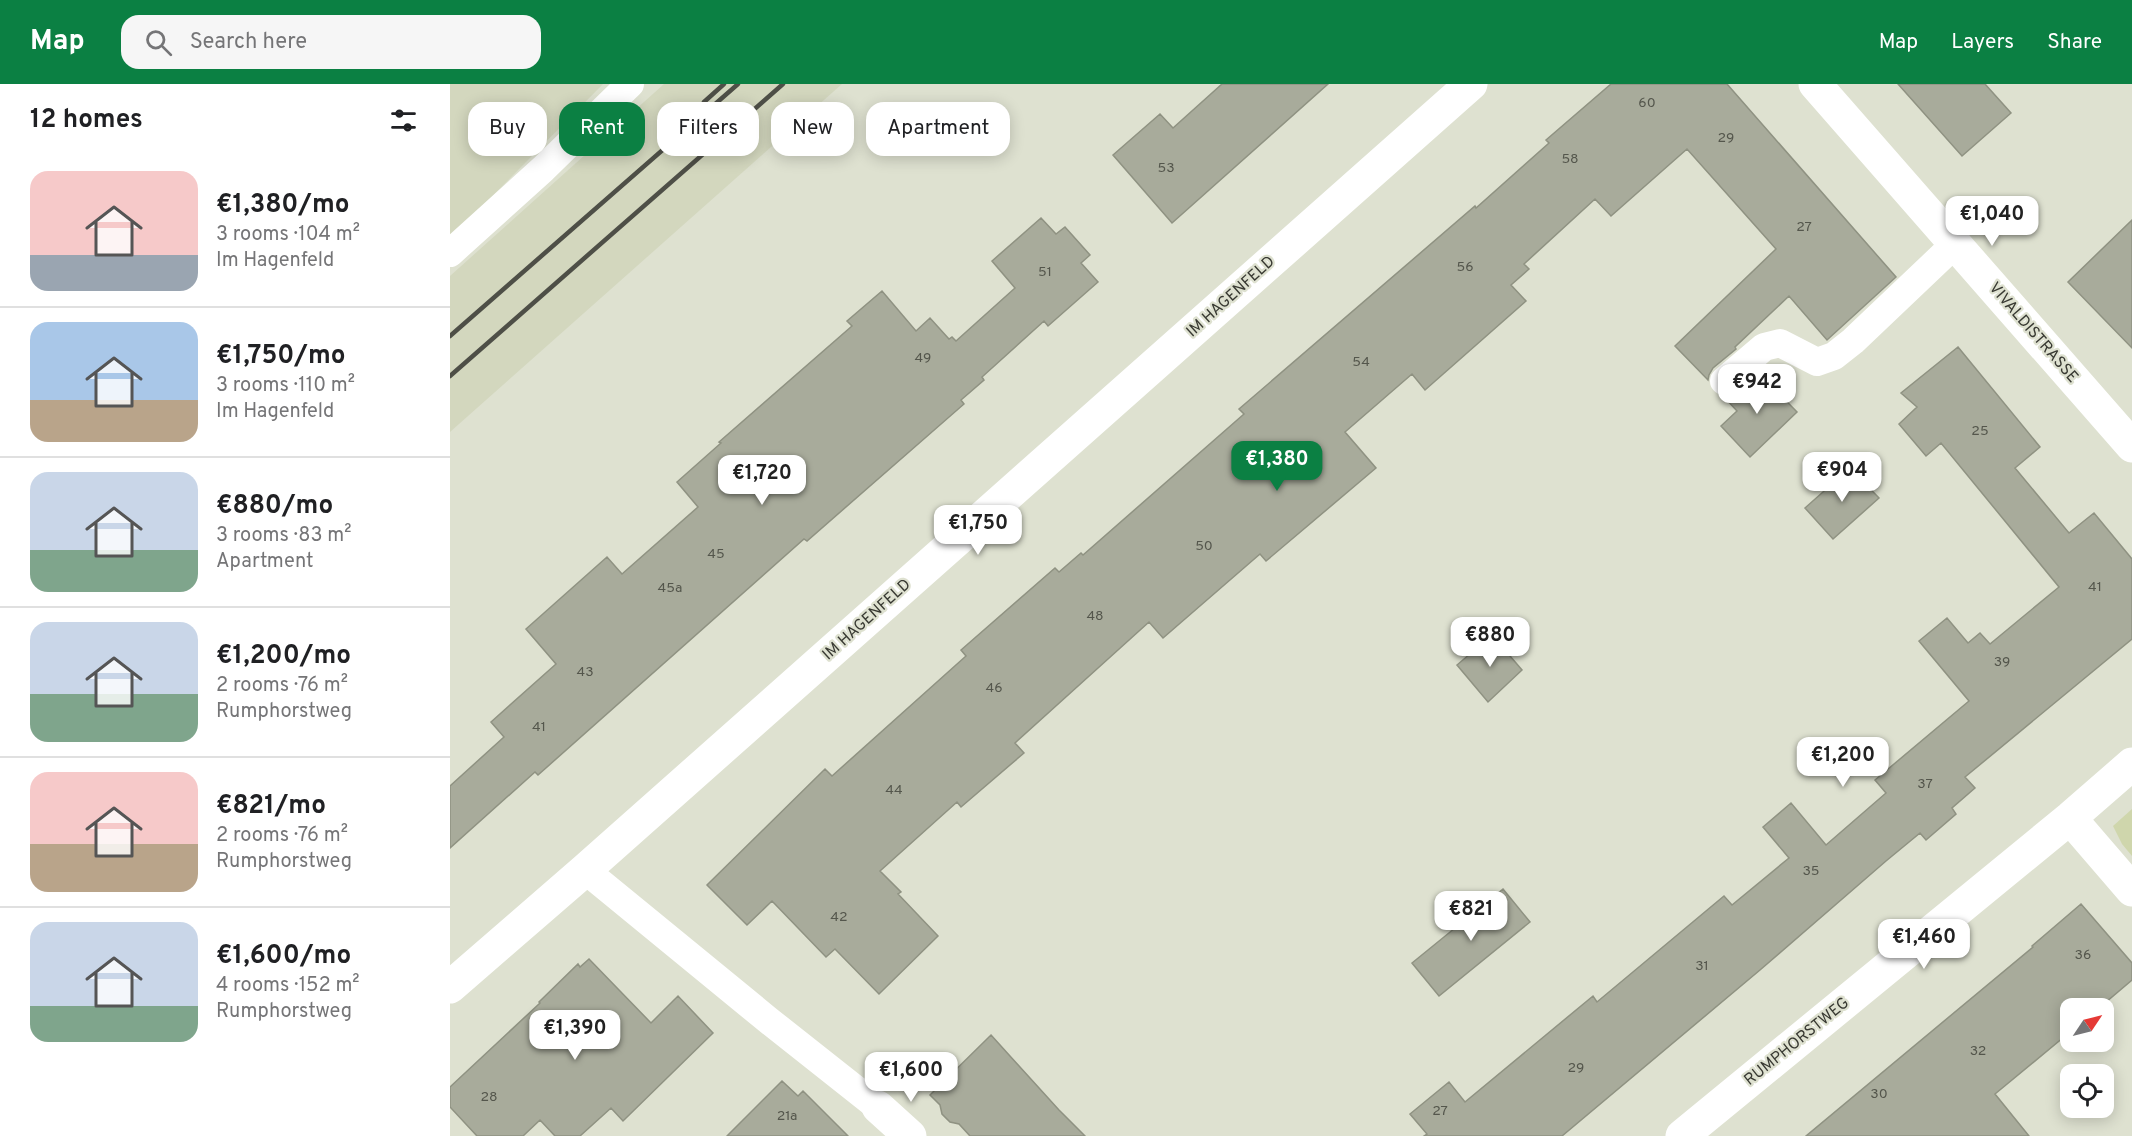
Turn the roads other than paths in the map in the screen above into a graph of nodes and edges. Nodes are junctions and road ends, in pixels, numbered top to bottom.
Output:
1 (630, 84) edge
2 (1471, 84) edge
3 (1815, 84) edge
4 (1955, 244) junction
5 (450, 253) edge
6 (1724, 381) dead end
7 (2132, 445) edge
8 (2132, 764) edge
9 (2070, 818) junction
10 (585, 870) junction
11 (2132, 890) edge
12 (450, 987) edge
13 (878, 1107) joint
14 (910, 1136) edge
15 (1682, 1136) edge

1 - 5 lane
2 - 10 street, IM HAGENFELD
3 - 4 street, VIVALDISTRASSE
4 - 6 lane
4 - 7 street, VIVALDISTRASSE
8 - 9 street, RUMPHORSTWEG
9 - 11 street
9 - 15 street, RUMPHORSTWEG
10 - 12 street, IM HAGENFELD
10 - 13 lane
13 - 14 street

